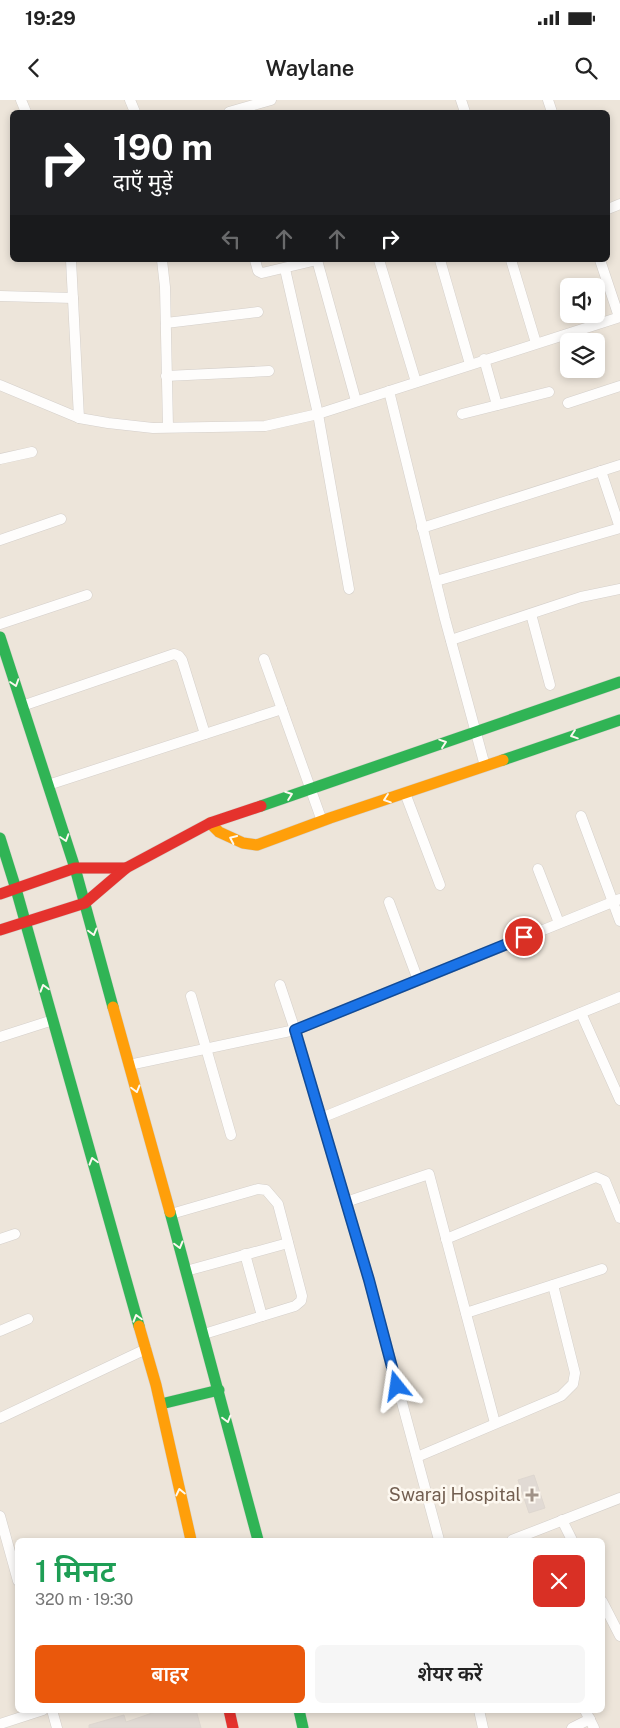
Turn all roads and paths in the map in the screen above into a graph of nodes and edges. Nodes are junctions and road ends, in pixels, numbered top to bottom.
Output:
1 (271, 100) edge
2 (241, 104) edge
3 (71, 262) edge
4 (162, 262) edge
5 (256, 262) edge
6 (310, 262) edge
7 (318, 262) edge
8 (380, 262) edge
9 (441, 262) edge
10 (512, 262) edge
11 (601, 262) edge
12 (285, 269) junction
13 (0, 296) edge
14 (73, 298) junction
15 (258, 312) dead end
16 (619, 317) edge
17 (166, 323) junction
18 (536, 343) junction
19 (484, 359) junction
20 (470, 364) junction
21 (269, 371) dead end
22 (166, 376) junction
23 (416, 382) junction
24 (0, 386) edge
25 (620, 386) edge
26 (389, 391) junction
27 (549, 392) dead end
28 (356, 401) junction
29 (568, 403) dead end
30 (497, 405) junction
31 (318, 414) junction
32 (462, 414) dead end
33 (79, 418) junction
34 (168, 427) junction
35 (32, 452) dead end
36 (0, 459) edge
37 (620, 465) edge
38 (601, 471) junction
39 (61, 519) dead end
40 (422, 528) junction
41 (620, 528) edge
42 (0, 540) edge
43 (436, 581) junction
44 (349, 589) dead end
45 (620, 589) edge
46 (87, 595) dead end
47 (531, 614) junction
48 (0, 624) edge
49 (0, 636) edge
50 (451, 640) junction
51 (264, 659) dead end
52 (620, 682) edge
53 (550, 685) dead end
54 (22, 706) junction
55 (282, 709) junction
56 (620, 720) edge
57 (476, 731) junction
58 (205, 734) junction
59 (485, 766) junction
60 (48, 785) junction
61 (310, 788) junction
62 (405, 793) junction
63 (581, 816) dead end
64 (322, 821) junction
65 (210, 824) junction
66 (0, 838) edge
67 (75, 868) junction
68 (126, 868) junction
69 (538, 869) dead end
70 (440, 885) dead end
71 (16, 888) junction
72 (0, 894) edge
73 (617, 900) edge
74 (389, 902) dead end
75 (85, 903) junction
76 (620, 921) edge
77 (26, 922) junction
78 (559, 923) junction
79 (0, 930) edge
80 (418, 980) junction
81 (280, 985) dead end
82 (191, 996) dead end
83 (620, 997) edge
84 (581, 1013) junction
85 (53, 1020) junction
86 (295, 1030) junction
87 (0, 1037) edge
88 (206, 1049) junction
89 (129, 1065) junction
90 (620, 1100) edge
91 (320, 1118) junction
92 (231, 1135) dead end
93 (346, 1202) junction
94 (171, 1214) junction
95 (620, 1218) edge
96 (15, 1234) dead end
97 (446, 1239) junction
98 (0, 1240) edge
99 (288, 1243) junction
100 (245, 1254) junction
101 (602, 1269) dead end
102 (186, 1271) junction
103 (553, 1285) junction
104 (466, 1313) junction
105 (262, 1316) junction
106 (28, 1319) dead end
107 (0, 1331) edge
108 (204, 1334) junction
109 (146, 1349) junction
110 (219, 1390) junction
111 (160, 1404) junction
112 (0, 1418) edge
113 (495, 1423) junction
114 (416, 1457) junction
115 (620, 1498) edge
116 (0, 1516) edge
117 (562, 1520) junction
118 (191, 1538) edge
119 (257, 1538) edge
120 (438, 1538) edge
121 (517, 1538) edge
122 (571, 1538) edge
123 (15, 1570) edge
124 (605, 1607) edge
125 (620, 1636) edge
126 (34, 1713) edge
127 (53, 1713) edge
128 (230, 1713) edge
129 (300, 1713) edge
130 (480, 1713) edge
131 (590, 1719) edge
132 (0, 1724) edge
133 (57, 1728) edge
134 (233, 1728) edge
135 (303, 1728) edge
136 (484, 1728) edge
137 (572, 1728) edge

1 - 2 street
3 - 14 street
4 - 17 street
5 - 12 street
6 - 12 street
7 - 28 street
8 - 23 street
9 - 20 street
10 - 18 street
11 - 16 street
12 - 31 street
13 - 14 street
14 - 33 street
15 - 17 street
16 - 18 street
17 - 22 street
18 - 19 street
19 - 20 street
19 - 30 street
20 - 23 street
21 - 22 street
22 - 34 street
23 - 26 street
24 - 33 street
25 - 29 street
26 - 28 street
26 - 40 street
27 - 30 street
28 - 31 street
30 - 32 street
31 - 34 street
31 - 44 street
33 - 34 street
35 - 36 street
37 - 38 street
38 - 40 street
38 - 41 street
39 - 42 street
40 - 43 street
41 - 43 street
43 - 50 street
45 - 47 street
46 - 48 street
47 - 50 street
47 - 53 street
49 -> 54 street
50 - 57 street
51 - 55 street
52 - 57 street
54 - 58 street
54 - 60 street
55 - 58 street
55 - 61 street
56 -> 59 street
57 - 59 street
61 -> 57 street
58 - 60 street
59 - 62 street
60 -> 67 street
61 - 64 street
65 -> 61 street
62 -> 64 street
62 - 70 street
63 - 73 street
64 -> 65 street
65 - 68 street
66 - 71 street
67 - 68 street
67 - 71 street
67 - 75 street
68 - 75 street
69 - 78 street
71 - 72 street
71 - 77 street
73 - 76 street
73 - 78 street
74 - 80 street
75 - 77 street
75 -> 89 street
77 - 79 street
85 -> 77 street
78 - 80 street
80 - 86 street
81 - 86 street
82 - 88 street
83 - 84 street
84 - 90 street
84 - 91 street
85 - 87 street
109 -> 85 street
86 - 88 street
86 - 91 street
88 - 89 street
88 - 92 street
89 -> 94 street
91 - 93 street
93 - 97 street
93 - 114 street
94 - 99 street
94 -> 102 street
95 - 97 street
96 - 98 street
97 - 104 street
99 - 100 street
99 - 105 street
100 - 102 street
100 - 105 street
101 - 103 street
102 - 108 street
103 - 104 street
103 - 113 street
104 - 113 street
105 - 108 street
106 - 107 street
108 - 110 street
109 - 111 street
109 - 112 street
110 - 111 street
110 -> 119 street
118 -> 111 street
113 - 114 street
114 - 120 street
115 - 117 street
116 - 123 street
117 - 121 street
117 - 122 street
124 - 125 street
126 - 132 street
127 - 133 street
128 - 134 street
129 - 135 street
130 - 136 street
131 - 137 street

